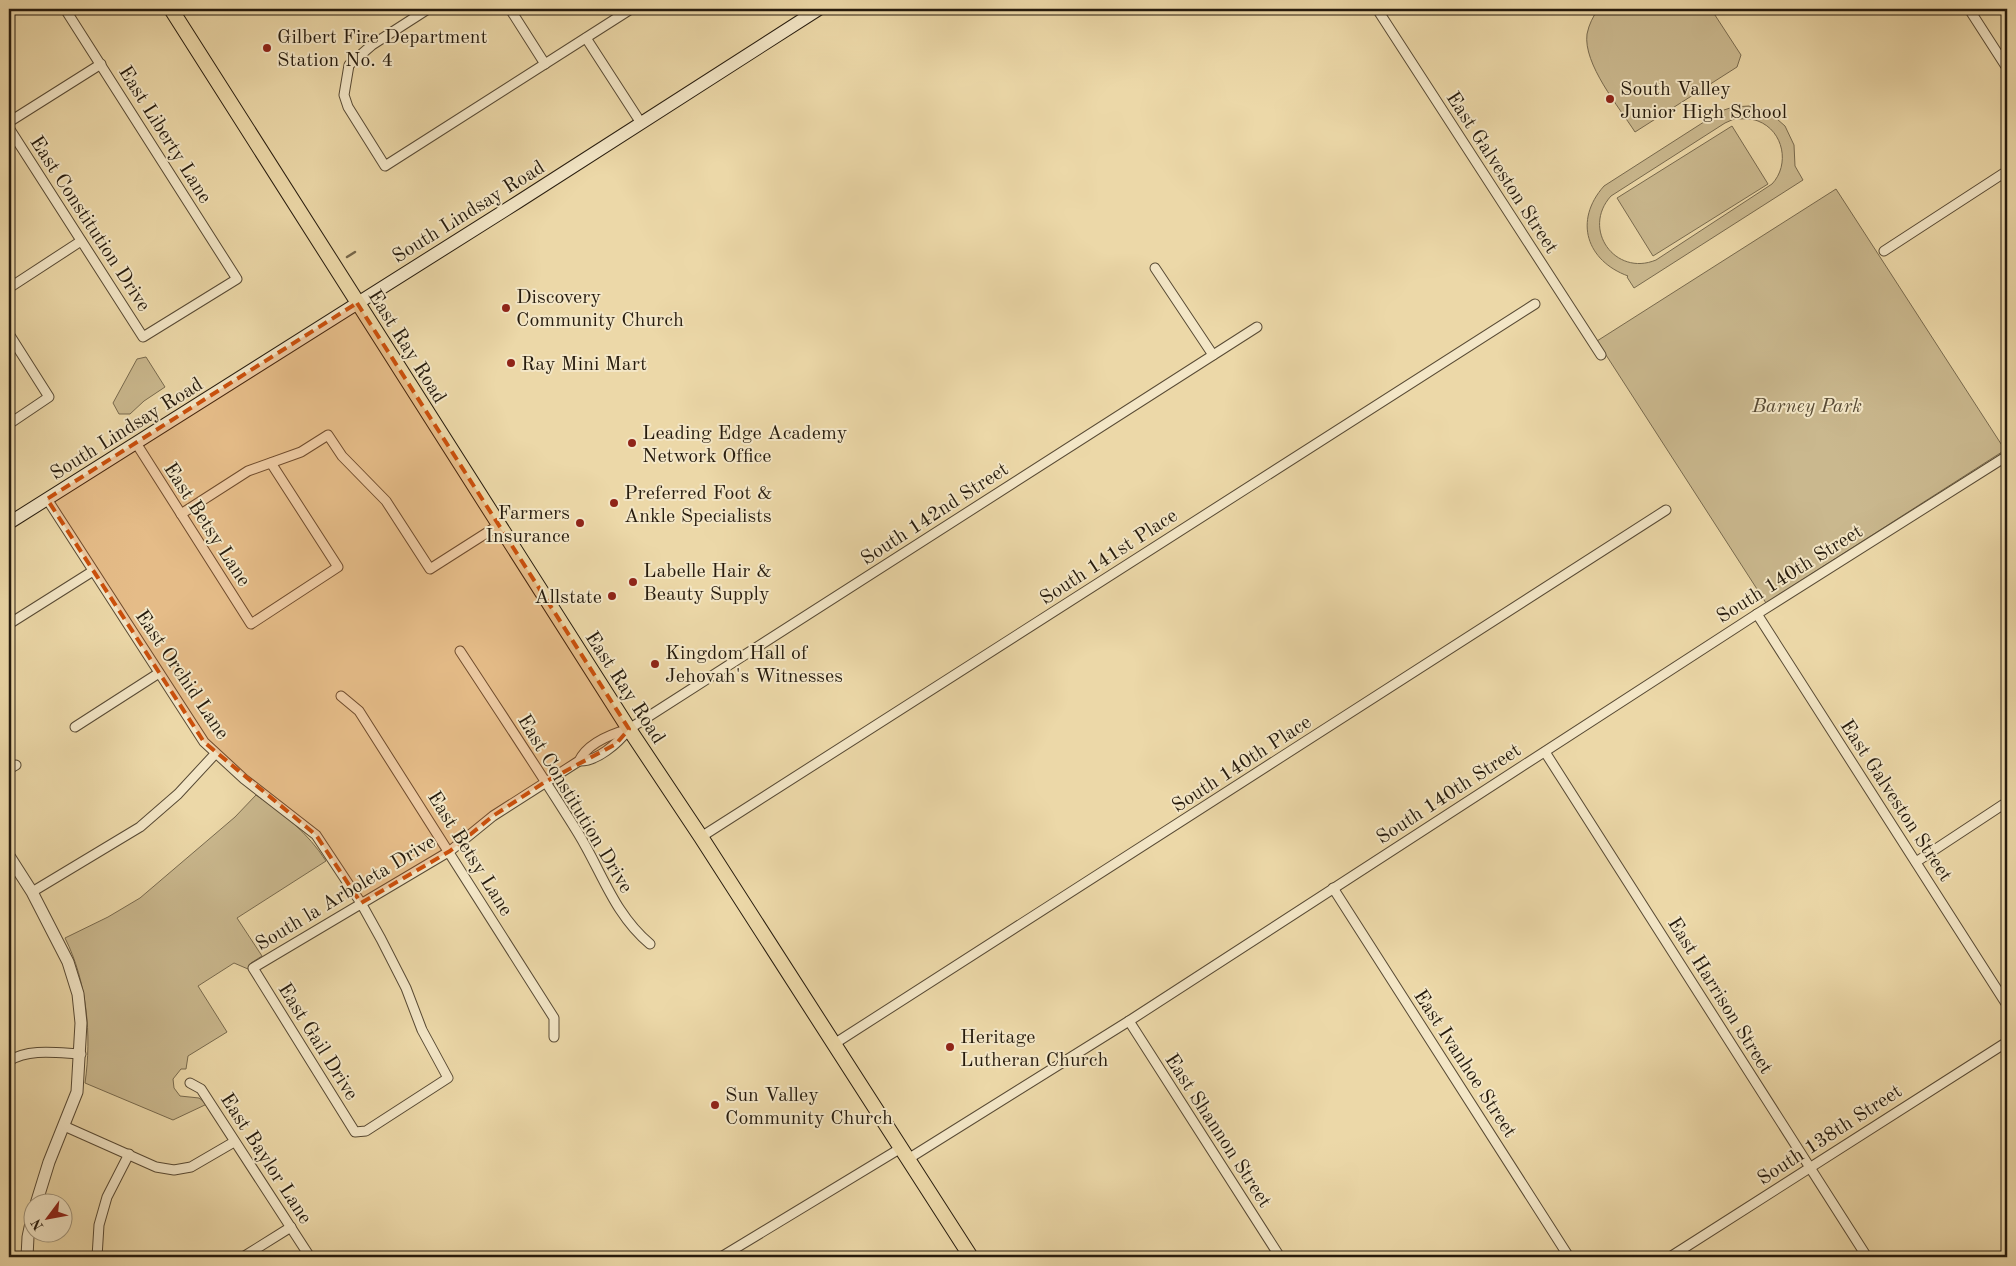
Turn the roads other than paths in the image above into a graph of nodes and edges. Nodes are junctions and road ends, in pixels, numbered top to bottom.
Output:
1 (65, 9) edge
2 (171, 9) edge
3 (428, 9) edge
4 (510, 9) edge
5 (631, 9) edge
6 (819, 9) edge
7 (1377, 9) edge
8 (1969, 9) edge
9 (586, 38) junction
10 (100, 64) junction
11 (546, 64) junction
12 (2007, 68) edge
13 (9, 122) edge
14 (641, 123) junction
15 (9, 128) edge
16 (2007, 172) edge
17 (81, 241) junction
18 (1884, 251) dead end
19 (1156, 268) dead end
20 (9, 288) edge
21 (357, 303) junction
22 (1535, 304) dead end
23 (1257, 326) dead end
24 (9, 334) edge
25 (143, 337) joint
26 (1213, 355) junction
27 (1601, 355) dead end
28 (9, 424) edge
29 (136, 444) junction
30 (2007, 456) edge
31 (271, 463) junction
32 (47, 499) junction
33 (1666, 510) dead end
34 (182, 514) junction
35 (9, 523) edge
36 (499, 526) junction
37 (93, 571) junction
38 (1757, 614) junction
39 (9, 624) edge
40 (460, 651) dead end
41 (159, 673) junction
42 (341, 696) dead end
43 (75, 727) dead end
44 (629, 729) junction
45 (1545, 752) junction
46 (215, 754) junction
47 (545, 782) junction
48 (2007, 802) edge
49 (701, 837) junction
50 (450, 851) junction
51 (9, 856) edge
52 (1916, 862) junction
53 (1332, 888) junction
54 (32, 892) junction
55 (361, 903) junction
56 (650, 944) dead end
57 (252, 968) joint
58 (2007, 1005) edge
59 (1129, 1021) junction
60 (554, 1036) dead end
61 (2007, 1042) edge
62 (834, 1044) junction
63 (80, 1054) junction
64 (9, 1061) edge
65 (190, 1083) dead end
66 (64, 1126) junction
67 (355, 1132) joint
68 (234, 1142) junction
69 (904, 1153) junction
70 (129, 1154) junction
71 (1809, 1167) junction
72 (39, 1194) edge
73 (291, 1227) junction
74 (28, 1244) edge
75 (27, 1257) edge
76 (96, 1257) edge
77 (243, 1257) edge
78 (310, 1257) edge
79 (722, 1257) edge
80 (971, 1257) edge
81 (1280, 1257) edge
82 (1569, 1257) edge
83 (1670, 1257) edge
84 (1867, 1257) edge

1 - 10 street, East Liberty Lane
2 - 21 main road, East Ray Road
3 - 11 street
4 - 11 street
5 - 9 street
6 - 14 main road, South Lindsay Road
7 - 27 street, East Galveston Street
8 - 12 street
9 - 11 street
9 - 14 street
10 - 13 street
10 - 25 street, East Liberty Lane
14 - 21 main road, South Lindsay Road
15 - 17 street, East Constitution Drive
16 - 18 street
17 - 20 street
17 - 25 street, East Constitution Drive
19 - 26 street
21 - 29 main road, South Lindsay Road
21 - 36 main road, East Ray Road
22 - 49 street, South 141st Place
23 - 26 street, South 142nd Street
24 - 28 street
26 - 44 street, South 142nd Street
29 - 32 main road, South Lindsay Road
29 - 34 street, East Betsy Lane
30 - 38 street, South 140th Street
31 - 34 street
31 - 34 street, East Betsy Lane
31 - 36 street
32 - 35 main road, South Lindsay Road
32 - 37 street, East Orchid Lane
33 - 62 street, South 140th Place
36 - 44 main road, East Ray Road
37 - 39 street
37 - 41 street, East Orchid Lane
38 - 45 street, South 140th Street
38 - 52 street, East Galveston Street
40 - 47 street, East Constitution Drive
41 - 43 street
41 - 46 street, East Orchid Lane
42 - 50 street, East Betsy Lane
44 - 47 street, South la Arboleta Drive
44 - 49 main road, East Ray Road
45 - 53 street, South 140th Street
45 - 71 street, East Harrison Street
46 - 54 street
46 - 55 street, East Orchid Lane
47 - 50 street, South la Arboleta Drive
47 - 56 street, East Constitution Drive
48 - 52 street
49 - 62 main road, East Ray Road
50 - 55 street, South la Arboleta Drive
50 - 60 street, East Betsy Lane
51 - 54 street
52 - 58 street, East Galveston Street
53 - 59 street, South 140th Street
53 - 82 street, East Ivanhoe Street
54 - 63 street
55 - 57 street, South la Arboleta Drive
55 - 67 street, East Orchid Lane
57 - 67 street, East Gail Drive
59 - 69 street, South 140th Street
59 - 81 street, East Shannon Street
61 - 71 street, South 138th Street
62 - 69 main road, East Ray Road
63 - 64 street
63 - 66 street
65 - 68 street, East Baylor Lane
66 - 70 street
66 - 72 street
68 - 70 street
68 - 73 street, East Baylor Lane
69 - 79 street, South 140th Street
69 - 80 main road, East Ray Road
70 - 76 street
71 - 83 street, South 138th Street
71 - 84 street, East Harrison Street
73 - 77 street
73 - 78 street, East Baylor Lane
74 - 75 street

